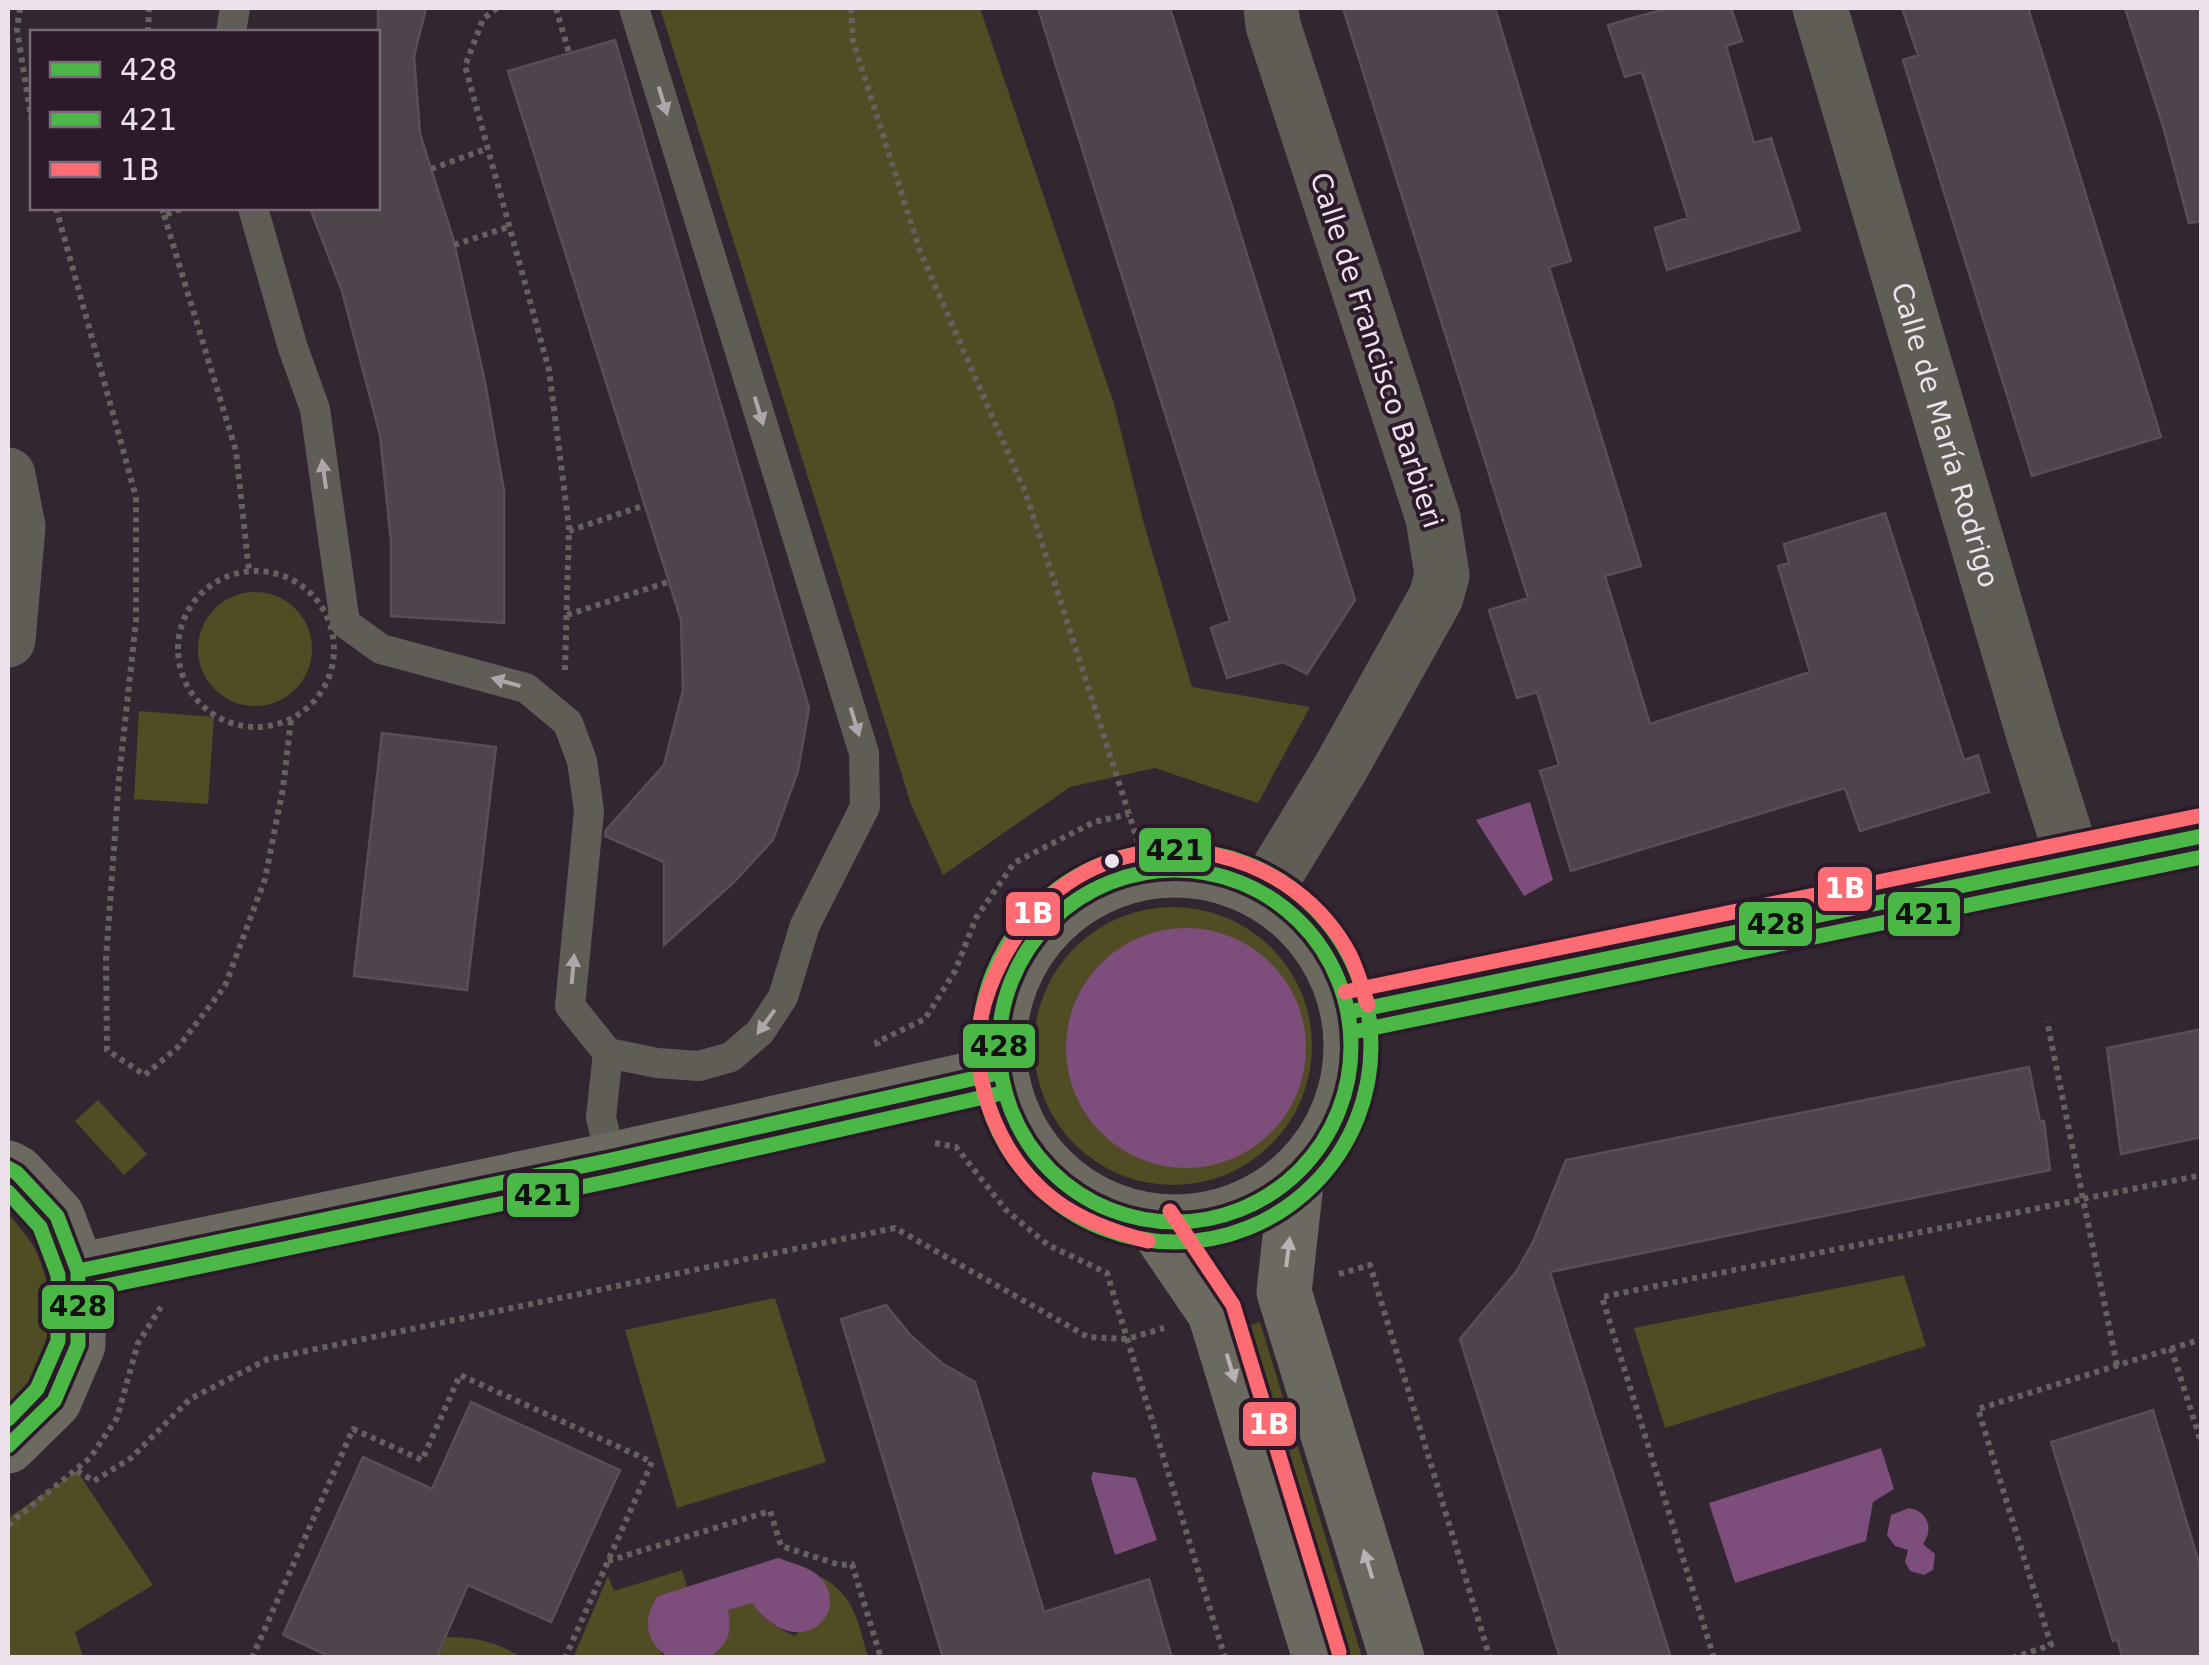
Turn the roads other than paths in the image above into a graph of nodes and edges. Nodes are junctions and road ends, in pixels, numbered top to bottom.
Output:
1 (634, 8) edge
2 (1271, 8) edge
3 (1820, 8) edge
4 (254, 210) edge
5 (8, 475) edge
6 (8, 640) edge
7 (2202, 836) edge
8 (2074, 862) junction
9 (1264, 893) junction
10 (1348, 1012) junction
11 (608, 1054) junction
12 (998, 1072) junction
13 (611, 1160) junction
14 (8, 1168) edge
15 (1297, 1174) junction
16 (1153, 1222) junction
17 (78, 1272) junction
18 (8, 1446) edge
19 (1320, 1658) edge
20 (1397, 1658) edge

1 -> 11 lane
2 - 9 street, Calle de Francisco Barbieri
3 - 8 street, Calle de María Rodrigo
11 -> 4 lane
5 - 6 street
7 - 8 main road
8 - 10 main road
9 - 10 main road
9 - 12 main road
10 - 15 main road
11 - 13 lane
12 - 13 main road
12 - 16 main road
13 - 17 main road
14 - 17 main road
15 - 16 main road
20 -> 15 main road
16 -> 19 main road
17 - 18 main road

